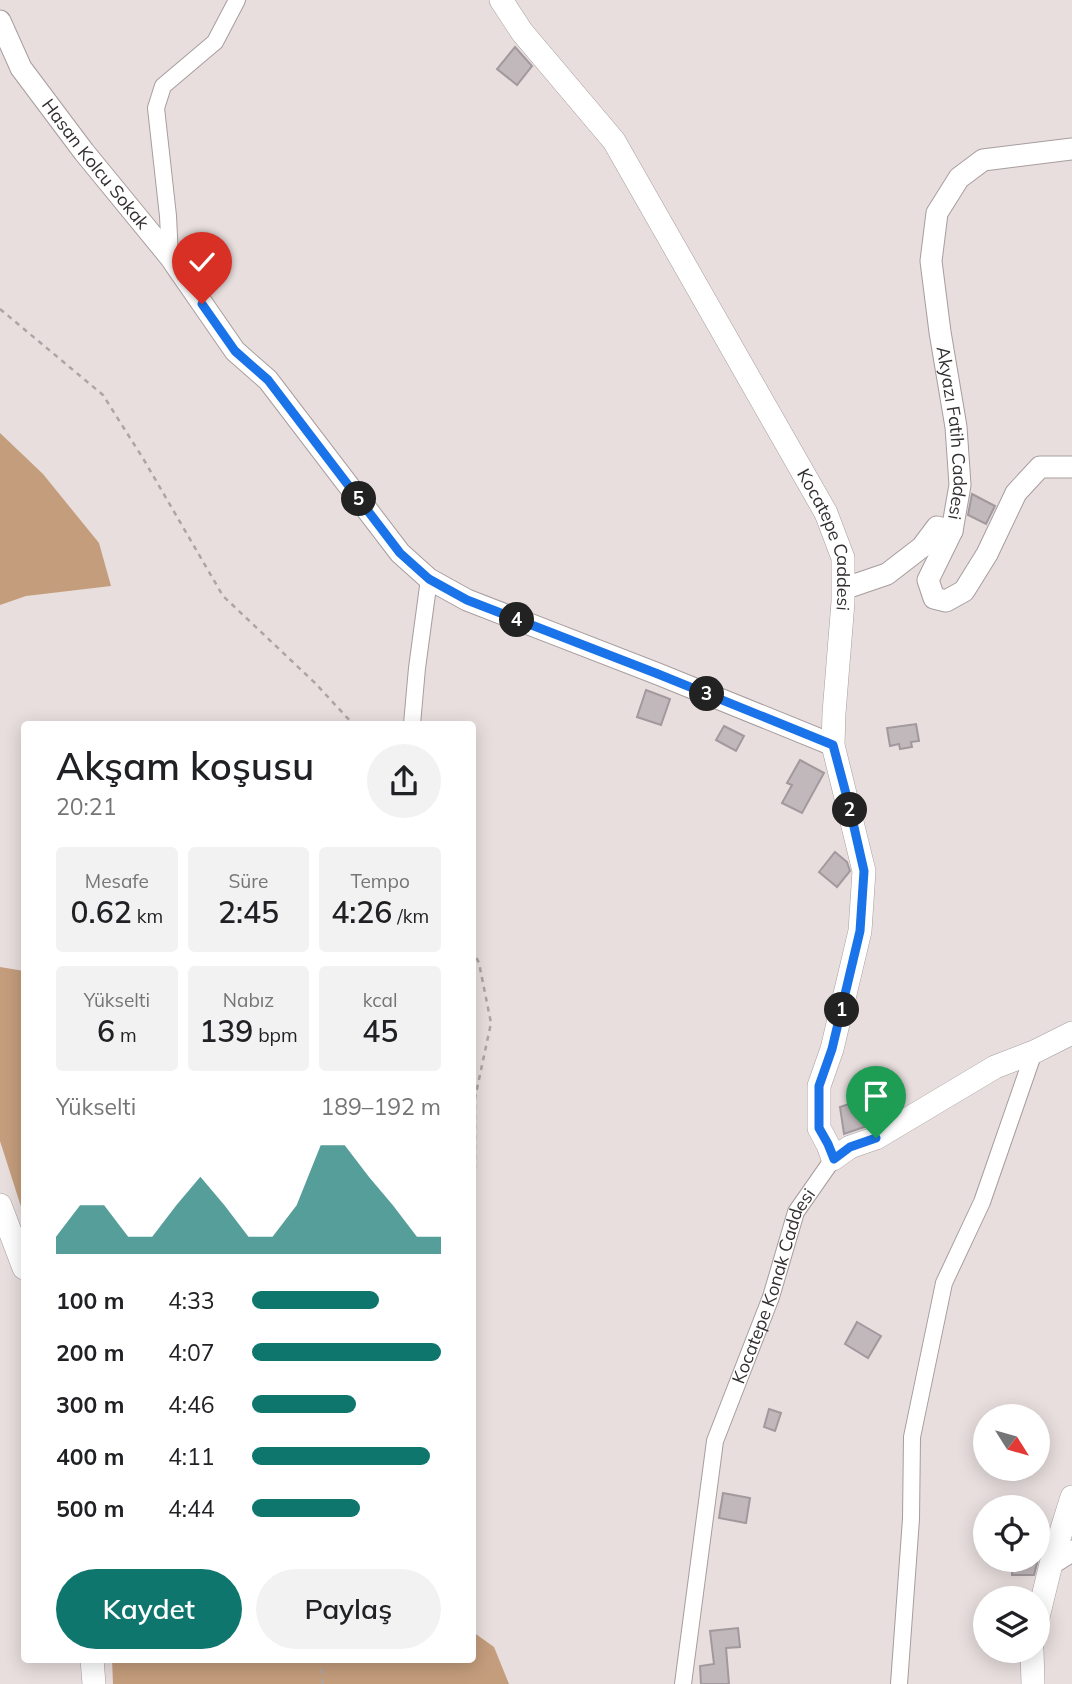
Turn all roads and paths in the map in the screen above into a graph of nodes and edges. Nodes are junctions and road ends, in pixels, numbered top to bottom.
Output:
1 (237, 0) edge
2 (501, 0) edge
3 (0, 21) edge
4 (1072, 149) edge
5 (170, 257) junction
6 (0, 309) edge
7 (1072, 467) edge
8 (952, 531) junction
9 (429, 579) junction
10 (843, 589) junction
11 (350, 721) edge
12 (412, 721) edge
13 (833, 745) junction
14 (476, 957) edge
15 (1072, 1033) edge
16 (1034, 1052) junction
17 (476, 1093) edge
18 (834, 1159) junction
19 (0, 1205) edge
20 (21, 1260) edge
21 (1072, 1497) edge
22 (1072, 1551) edge
23 (1051, 1564) junction
24 (1046, 1586) edge
25 (92, 1663) edge
26 (320, 1663) edge
27 (1032, 1663) edge
28 (94, 1684) edge
29 (323, 1684) edge
30 (683, 1684) edge
31 (899, 1684) edge
32 (1033, 1684) edge

1 - 5 street
2 - 10 main road, Kocatepe Caddesi
3 - 5 street, Hasan Kolcu Sokak
4 - 8 street, Akyazı Fatih Caddesi
5 - 9 street, Hasan Kolcu Sokak
6 - 11 path
7 - 8 street, Akyazı Fatih Caddesi
8 - 10 street
9 - 12 street
9 - 13 street, Hasan Kolcu Sokak
10 - 13 main road, Kocatepe Caddesi
13 - 18 main road, Kocatepe Caddesi
14 - 17 path
15 - 16 main road, Kocatepe Konak Caddesi
16 - 18 main road, Kocatepe Konak Caddesi
16 - 31 street
18 - 30 street, Kocatepe Konak Caddesi
19 - 20 main road
21 - 23 main road
22 - 23 street
23 - 24 main road
25 - 28 main road
26 - 29 path
27 - 32 main road

